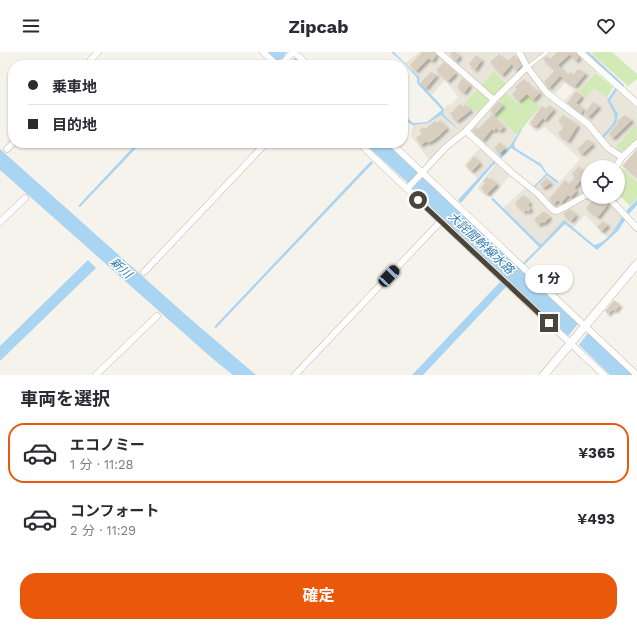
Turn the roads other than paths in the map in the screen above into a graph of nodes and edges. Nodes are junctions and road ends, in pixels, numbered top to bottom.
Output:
1 (98, 52) edge
2 (263, 52) edge
3 (518, 52) edge
4 (546, 52) edge
5 (580, 52) edge
6 (292, 53) edge
7 (444, 54) edge
8 (588, 56) edge
9 (91, 60) edge
10 (272, 60) edge
11 (301, 60) edge
12 (527, 67) junction
13 (494, 100) junction
14 (637, 103) edge
15 (466, 131) junction
16 (637, 143) edge
17 (261, 148) edge
18 (364, 148) edge
19 (396, 148) edge
20 (622, 158) joint
21 (422, 172) junction
22 (407, 189) junction
23 (25, 198) dead end
24 (581, 198) edge
25 (615, 204) edge
26 (441, 221) junction
27 (0, 222) edge
28 (637, 228) edge
29 (637, 264) edge
30 (144, 272) dead end
31 (157, 316) dead end
32 (578, 334) junction
33 (96, 375) edge
34 (296, 375) edge
35 (544, 375) edge
36 (604, 375) edge
37 (637, 375) edge

1 - 9 street
2 - 10 street
3 - 12 street
4 - 12 lane
5 - 8 street
6 - 11 street
7 - 13 street
8 - 14 street
12 - 13 street
12 - 20 street
13 - 15 street
15 - 21 street
15 - 24 street
16 - 20 street
17 - 30 street
18 - 22 street
19 - 21 street
21 - 22 street
21 - 32 street
22 - 26 street
23 - 27 street
25 - 28 street
26 - 32 street
26 - 34 street
29 - 32 street
31 - 33 street
32 - 35 street
32 - 36 street
32 - 37 street

